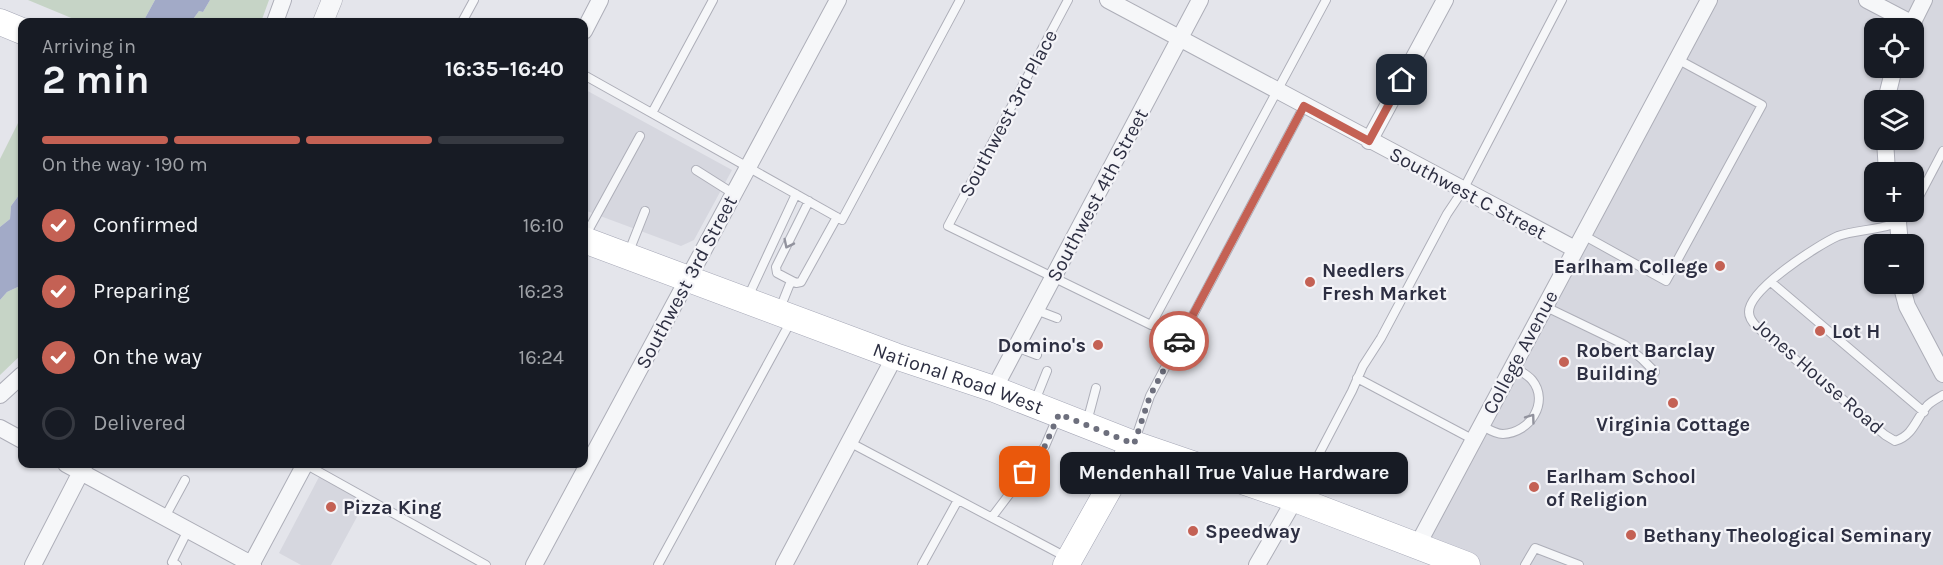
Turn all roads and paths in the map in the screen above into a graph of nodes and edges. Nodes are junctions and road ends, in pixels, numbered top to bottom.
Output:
1 (283, 0) edge
2 (332, 0) edge
3 (474, 0) edge
4 (600, 0) edge
5 (713, 0) edge
6 (838, 0) edge
7 (960, 0) edge
8 (1068, 0) edge
9 (1108, 0) edge
10 (1200, 0) edge
11 (1326, 0) edge
12 (1445, 0) edge
13 (1562, 0) edge
14 (1709, 0) edge
15 (1867, 0) edge
16 (1924, 0) edge
17 (276, 18) edge
18 (325, 18) edge
19 (464, 18) edge
20 (1898, 18) edge
21 (1916, 18) edge
22 (0, 22) edge
23 (588, 23) edge
24 (18, 29) edge
25 (1179, 38) junction
26 (1677, 59) junction
27 (588, 77) edge
28 (1277, 91) junction
29 (1304, 106) junction
30 (652, 113) junction
31 (640, 136) dead end
32 (1369, 141) junction
33 (1943, 151) edge
34 (748, 167) junction
35 (696, 170) dead end
36 (1924, 187) edge
37 (1463, 190) junction
38 (734, 194) junction
39 (796, 194) junction
40 (809, 201) junction
41 (645, 211) dead end
42 (837, 217) junction
43 (1881, 222) edge
44 (588, 233) edge
45 (588, 242) edge
46 (1579, 242) junction
47 (627, 257) junction
48 (1053, 277) junction
49 (688, 280) junction
50 (790, 281) junction
51 (1771, 282) junction
52 (1904, 294) edge
53 (746, 301) junction
54 (1544, 306) junction
55 (1036, 310) junction
56 (786, 315) junction
57 (1057, 318) dead end
58 (1016, 347) junction
59 (895, 356) junction
60 (1036, 356) dead end
61 (1512, 366) junction
62 (1047, 371) dead end
63 (1655, 372) dead end
64 (1943, 374) edge
65 (1357, 378) junction
66 (18, 379) edge
67 (1096, 388) dead end
68 (994, 389) junction
69 (0, 395) edge
70 (1943, 395) edge
71 (1033, 405) junction
72 (1924, 412) junction
73 (1059, 414) junction
74 (1086, 425) junction
75 (0, 428) edge
76 (1477, 433) junction
77 (18, 438) edge
78 (849, 442) junction
79 (1134, 444) junction
80 (588, 465) edge
81 (77, 468) edge
82 (81, 468) edge
83 (303, 468) edge
84 (312, 468) edge
85 (586, 468) edge
86 (185, 480) dead end
87 (1295, 499) junction
88 (958, 500) junction
89 (165, 517) junction
90 (992, 518) junction
91 (188, 530) junction
92 (1417, 546) junction
93 (1068, 562) edge
94 (33, 565) edge
95 (177, 565) edge
96 (252, 565) edge
97 (486, 565) edge
98 (534, 565) edge
99 (658, 565) edge
100 (784, 565) edge
101 (922, 565) edge
102 (1257, 565) edge
103 (1467, 565) edge
104 (1525, 565) edge
105 (1579, 565) edge

1 - 17 street
2 - 18 street
3 - 19 lane
4 - 23 street
5 - 30 lane
6 - 34 street, Southwest 3rd Street
7 - 42 lane
8 - 48 lane, Southwest 3rd Place
9 - 25 street, Southwest C Street
10 - 25 street, Southwest 4th Street
11 - 28 lane
12 - 32 street
13 - 37 lane
14 - 26 street, College Avenue
15 - 20 street
16 - 21 street
22 - 24 main road
25 - 28 street, Southwest C Street
25 - 48 street, Southwest 4th Street
26 - 46 street, College Avenue
26 - 46 lane
27 - 30 lane
28 - 29 street, Southwest C Street
28 - 48 lane
29 - 32 street, Southwest C Street
29 - 79 lane
30 - 34 lane
31 - 44 lane
32 - 37 street, Southwest C Street
33 - 36 lane
34 - 38 street, Southwest 3rd Street
34 - 39 lane
35 - 38 lane
37 - 46 street, Southwest C Street
37 - 65 lane
38 - 49 street, Southwest 3rd Street
39 - 40 lane
39 - 53 lane
40 - 42 lane
40 -> 50 lane
41 - 47 lane
42 - 50 lane
43 - 51 lane, Jones House Road
45 - 47 main road, National Road West
46 - 54 street, College Avenue
47 - 49 main road, National Road West
48 - 55 street, Southwest 4th Street
49 - 53 main road, National Road West
49 - 80 street, Southwest 3rd Street
50 - 56 lane
51 - 72 lane
51 - 72 lane, Jones House Road
52 - 64 street
53 - 56 main road, National Road West
54 - 61 street, College Avenue
54 - 63 lane
55 - 57 lane
55 - 58 street, Southwest 4th Street
56 - 59 main road, National Road West
56 - 99 lane
58 - 60 lane
58 - 68 street, Southwest 4th Street
59 - 68 main road, National Road West
59 - 78 street
61 - 76 street, College Avenue
76 -> 61 lane
62 - 71 lane
65 - 76 lane
65 - 87 lane
66 - 69 street
67 - 74 lane
68 - 71 main road, National Road West
70 - 72 lane, Jones House Road
71 - 73 main road, National Road West
73 - 74 main road, National Road West
73 - 90 lane
74 - 79 main road, National Road West
75 - 77 street
76 - 92 street, College Avenue
78 - 88 lane
78 - 100 street
79 - 87 main road, National Road West
79 - 93 main road
81 - 94 street
82 - 89 street
83 - 96 street
84 - 97 lane
85 - 98 street, Southwest 3rd Street
86 - 89 lane
87 - 92 main road, National Road West
87 - 102 street
88 - 90 lane
88 - 101 lane
89 - 91 street
90 - 93 lane
91 - 95 lane
91 - 96 street
92 - 103 main road, National Road West
104 - 105 lane

